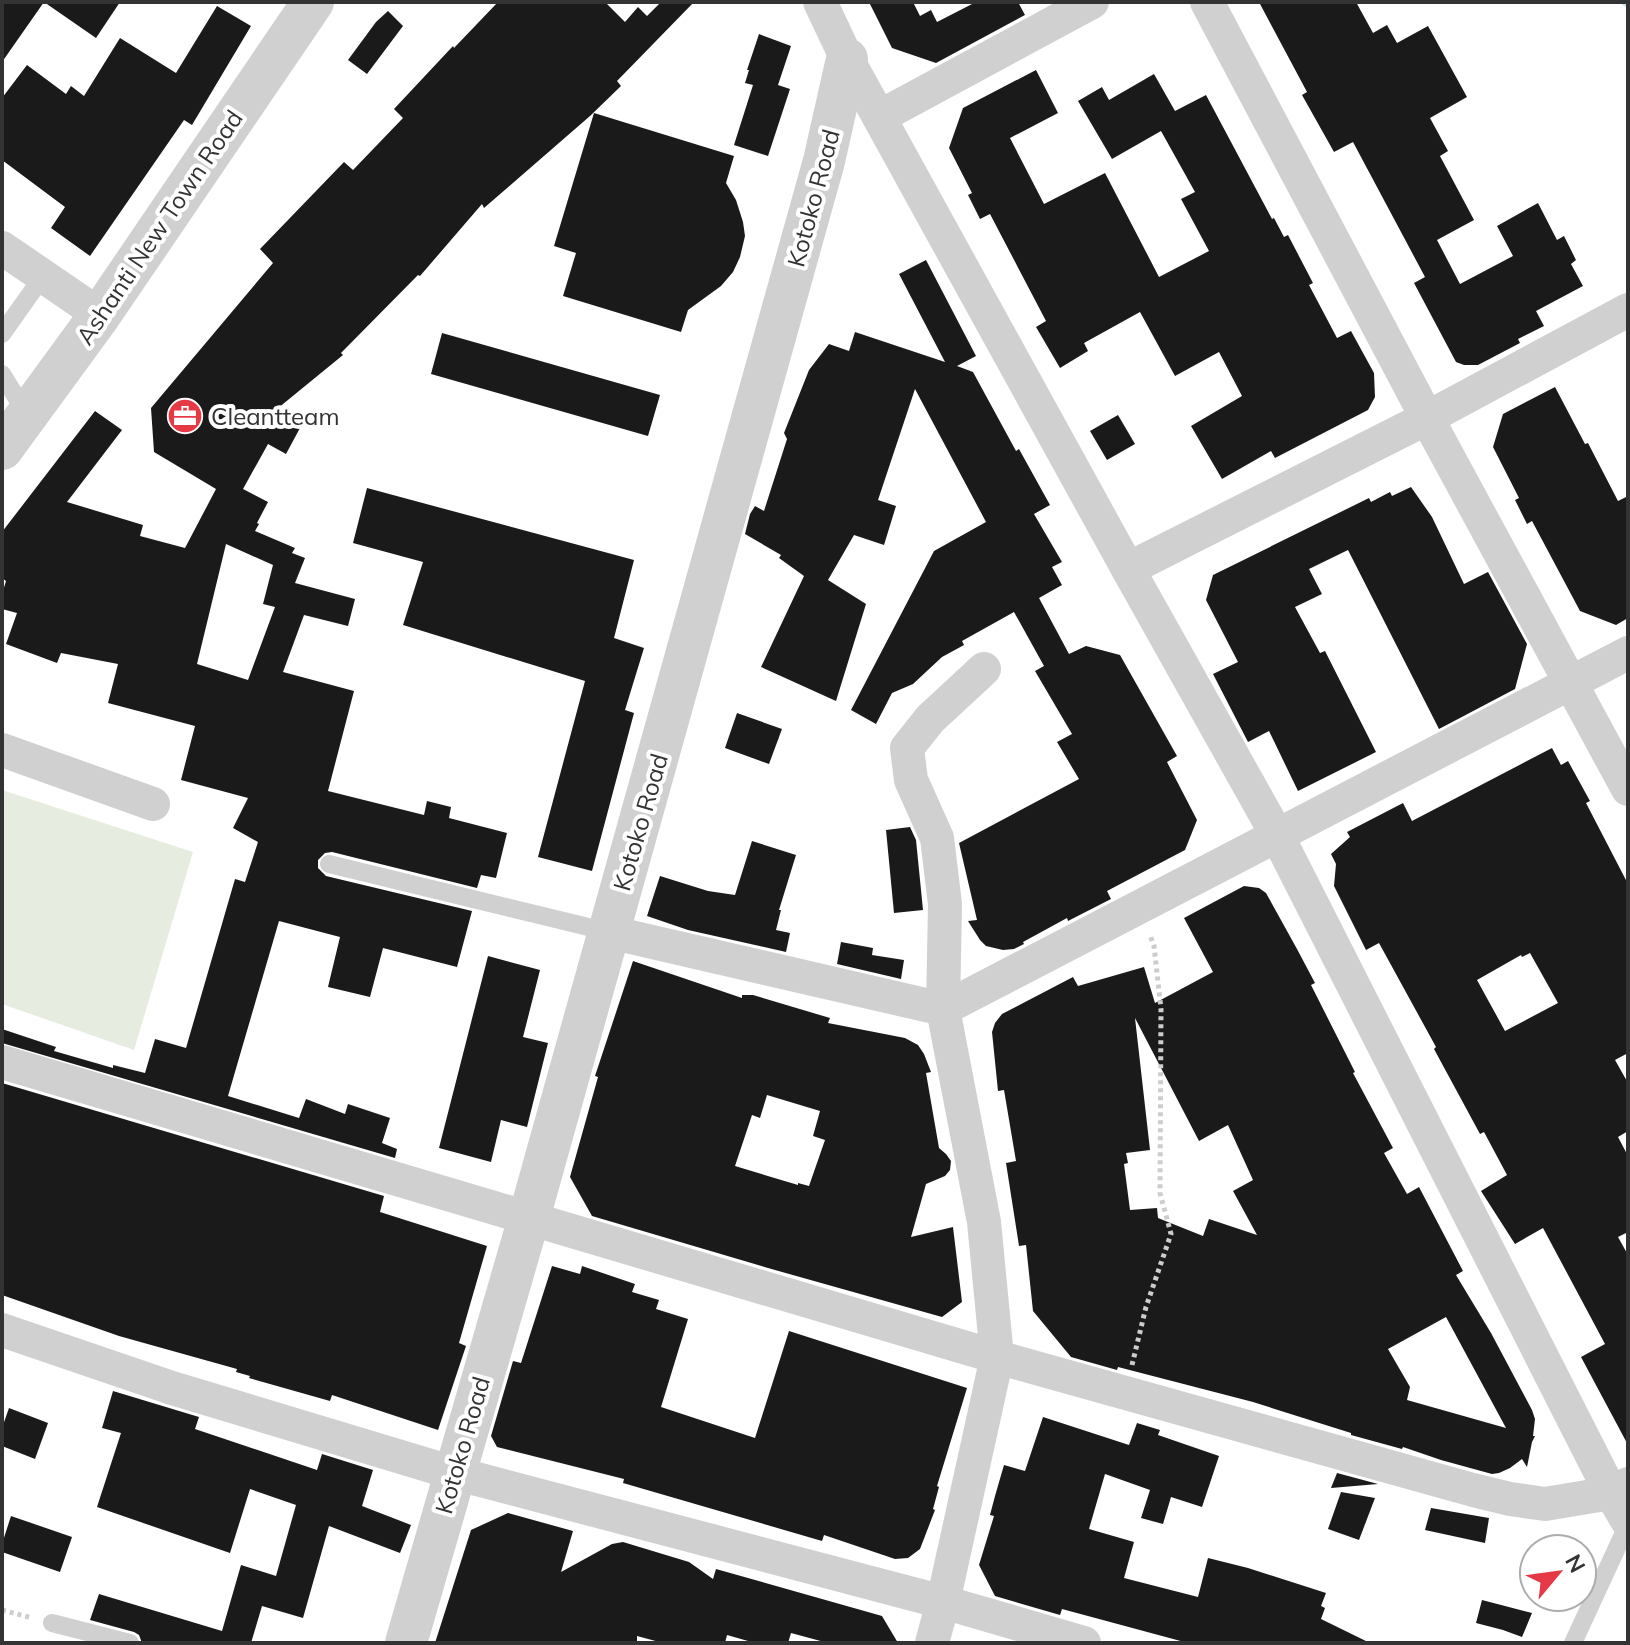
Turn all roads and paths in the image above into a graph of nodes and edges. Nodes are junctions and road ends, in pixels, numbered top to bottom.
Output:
1 (313, 2) edge
2 (820, 2) edge
3 (1092, 2) edge
4 (1207, 2) edge
5 (847, 59) junction
6 (879, 117) junction
7 (2, 248) edge
8 (43, 276) junction
9 (1628, 310) edge
10 (100, 315) junction
11 (2, 334) edge
12 (2, 374) edge
13 (27, 415) junction
14 (1427, 418) junction
15 (2, 449) edge
16 (1128, 569) junction
17 (1628, 653) edge
18 (984, 669) dead end
19 (1572, 683) junction
20 (2, 750) edge
21 (1628, 789) edge
22 (153, 804) dead end
23 (1277, 835) junction
24 (329, 864) dead end
25 (1140, 906) junction
26 (609, 932) junction
27 (943, 1009) junction
28 (2, 1062) edge
29 (529, 1218) junction
30 (2, 1330) edge
31 (997, 1357) junction
32 (1125, 1393) junction
33 (454, 1473) junction
34 (1620, 1488) edge
35 (1628, 1523) edge
36 (943, 1602) junction
37 (52, 1623) dead end
38 (130, 1643) edge
39 (406, 1643) edge
40 (932, 1643) edge
41 (1084, 1643) edge
42 (1573, 1643) edge

1 - 10 street, Ashanti New Town Road
2 - 5 street
3 - 6 street
4 - 14 street
5 - 6 street
5 - 26 street, Kotoko Road
6 - 16 street
7 - 8 street
8 - 10 street
8 - 11 lane
9 - 14 street
10 - 13 street, Ashanti New Town Road
12 - 13 lane
13 - 15 street, Ashanti New Town Road
14 - 16 street
14 - 19 street
16 - 23 street
17 - 19 street
18 - 27 street
19 - 21 street
19 - 23 street
20 - 22 street
23 - 25 street
23 - 34 street
24 - 26 lane
25 - 27 street
25 - 32 path
26 - 27 street
26 - 29 street, Kotoko Road
27 - 31 street
28 - 29 street
29 - 31 street
29 - 33 street, Kotoko Road
30 - 33 street
31 - 32 street
31 - 36 street
32 - 34 street
33 - 36 street
33 - 39 street, Kotoko Road
34 - 35 street
35 - 42 lane
36 - 40 street
36 - 41 street
37 - 38 lane

